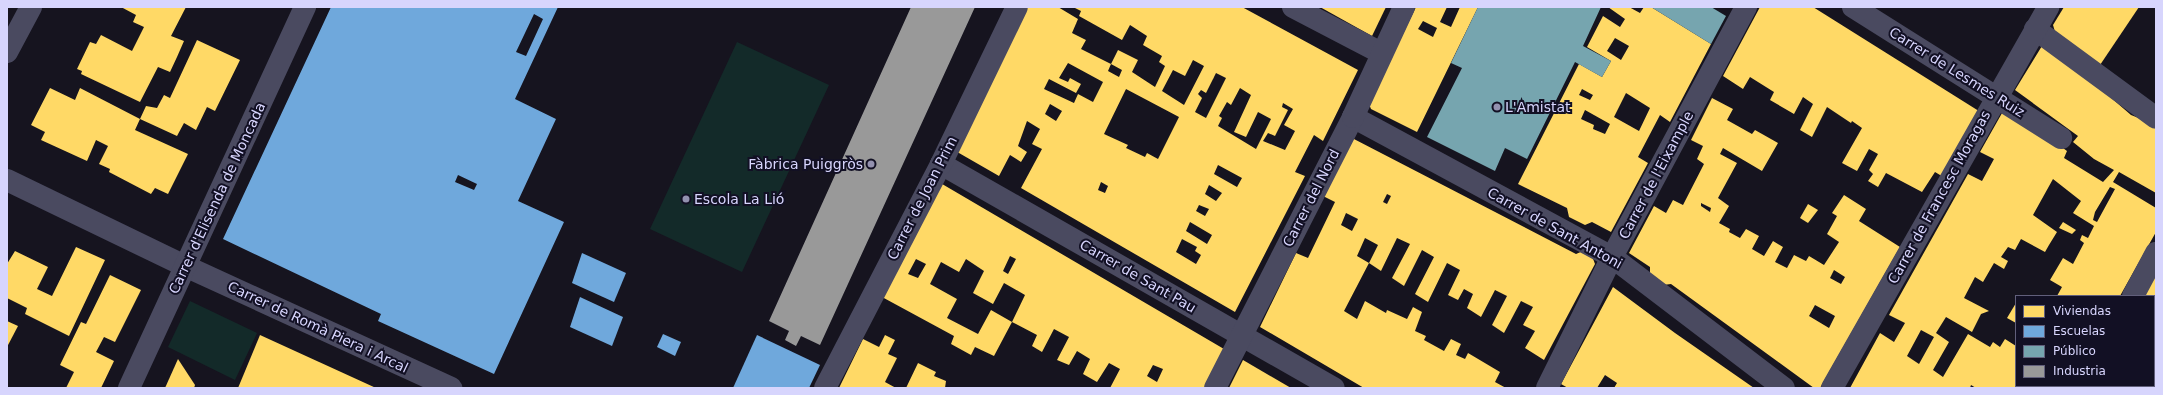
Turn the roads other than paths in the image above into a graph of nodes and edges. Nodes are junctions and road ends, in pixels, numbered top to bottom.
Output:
1 (31, 7) edge
2 (305, 7) edge
3 (1017, 7) edge
4 (1293, 7) edge
5 (1404, 7) edge
6 (1746, 7) edge
7 (1853, 7) edge
8 (2048, 7) edge
9 (2035, 29) junction
10 (7, 52) edge
11 (1381, 53) junction
12 (1996, 96) junction
13 (1353, 117) junction
14 (2156, 118) edge
15 (2060, 138) dead end
16 (941, 164) junction
17 (7, 180) edge
18 (2156, 253) edge
19 (1612, 257) junction
20 (185, 266) junction
21 (2134, 295) edge
22 (1241, 335) junction
23 (129, 388) edge
24 (451, 388) edge
25 (825, 388) edge
26 (1215, 388) edge
27 (1334, 388) edge
28 (1547, 388) edge
29 (1784, 388) edge
30 (1832, 388) edge

1 - 10 street
2 - 20 street, Carrer d'Elisenda de Moncada
3 - 16 street, Carrer de Joan Prim
4 - 11 street
5 - 11 street, Carrer del Nord
6 - 19 street, Carrer de l'Eixample
7 - 12 street, Carrer de Lesmes Ruiz
8 - 9 street, Carrer de Francesc Moragas
9 - 12 street, Carrer de Francesc Moragas
9 - 14 street
11 - 13 street, Carrer del Nord
12 - 15 street, Carrer de Lesmes Ruiz
12 - 30 street, Carrer de Francesc Moragas
13 - 19 street, Carrer de Sant Antoni
13 - 22 street, Carrer del Nord
16 - 22 street, Carrer de Sant Pau
16 - 25 street, Carrer de Joan Prim
17 - 20 street, Carrer de Romà Piera i Arcal
18 - 21 street
19 - 28 street, Carrer de l'Eixample
19 - 29 street, Carrer de Sant Antoni
20 - 23 street, Carrer d'Elisenda de Moncada
20 - 24 street, Carrer de Romà Piera i Arcal
22 - 26 street, Carrer del Nord
22 - 27 street, Carrer de Sant Pau

